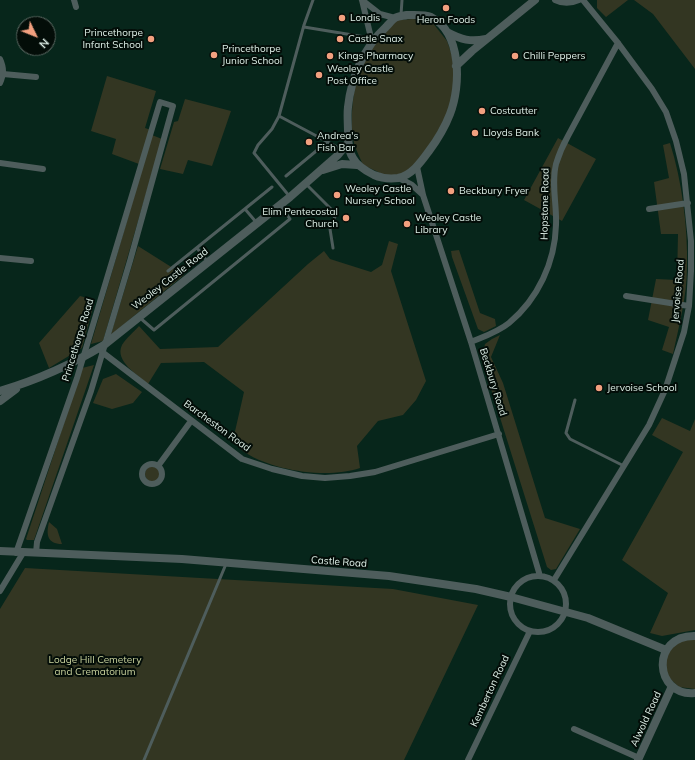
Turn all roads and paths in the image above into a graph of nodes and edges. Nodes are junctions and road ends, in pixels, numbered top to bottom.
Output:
1 (74, 0) edge
2 (313, 0) edge
3 (362, 0) edge
4 (396, 0) edge
5 (535, 0) edge
6 (555, 0) edge
7 (579, 0) edge
8 (582, 0) edge
9 (402, 1) edge
10 (76, 7) dead end
11 (398, 17) junction
12 (304, 27) junction
13 (447, 32) junction
14 (487, 39) junction
15 (372, 40) junction
16 (618, 43) junction
17 (0, 59) edge
18 (456, 66) junction
19 (4, 74) junction
20 (36, 77) dead end
21 (0, 83) edge
22 (279, 116) junction
23 (152, 130) junction
24 (165, 134) junction
25 (327, 142) junction
26 (348, 143) junction
27 (342, 150) junction
28 (0, 163) edge
29 (357, 165) junction
30 (417, 167) junction
31 (43, 169) dead end
32 (320, 171) junction
33 (286, 176) dead end
34 (399, 178) junction
35 (306, 184) junction
36 (272, 187) dead end
37 (423, 195) junction
38 (290, 197) junction
39 (688, 202) junction
40 (280, 205) junction
41 (245, 208) junction
42 (649, 209) dead end
43 (257, 224) junction
44 (197, 248) junction
45 (333, 248) dead end
46 (0, 258) edge
47 (31, 261) dead end
48 (209, 262) junction
49 (168, 271) dead end
50 (626, 296) dead end
51 (689, 306) junction
52 (139, 317) junction
53 (471, 342) junction
54 (103, 349) junction
55 (83, 358) junction
56 (22, 385) junction
57 (0, 391) edge
58 (575, 400) dead end
59 (0, 401) edge
60 (191, 421) junction
61 (499, 434) junction
62 (158, 466) dead end
63 (624, 466) junction
64 (0, 551) edge
65 (20, 553) junction
66 (36, 553) junction
67 (226, 564) junction
68 (540, 576) junction
69 (554, 580) junction
70 (0, 591) edge
71 (511, 596) junction
72 (564, 611) junction
73 (530, 631) junction
74 (695, 636) edge
75 (666, 650) junction
76 (672, 686) junction
77 (695, 693) edge
78 (574, 729) dead end
79 (639, 759) edge
80 (144, 760) edge
81 (468, 760) edge

1 - 10 street
2 - 12 lane
3 - 11 street
3 - 15 street
4 - 9 lane
5 - 14 street
6 - 7 street
8 - 16 street, Jervoise Road
9 - 11 lane
11 - 13 street
11 - 15 street
12 - 15 lane
12 - 22 lane
13 - 14 street
13 - 18 street
14 - 18 street
15 - 26 street
16 - 39 street, Jervoise Road
16 - 53 street, Hopstone Road
17 - 19 street
18 - 30 street
19 - 20 street
19 - 21 street
22 - 25 lane
22 - 38 lane
23 - 24 street
23 - 24 street, Princethorpe Road
23 - 55 street, Princethorpe Road
24 - 54 street, Princethorpe Road
25 - 27 lane
25 - 33 lane
26 - 27 street, Weoley Castle Road
26 - 29 street
27 - 32 street, Weoley Castle Road
28 - 31 street
29 - 32 street, Weoley Castle Road
29 - 34 street
30 - 34 street
30 - 37 street, Beckbury Road
32 - 35 street, Weoley Castle Road
34 - 37 street
35 - 38 street, Weoley Castle Road
35 - 45 lane
36 - 41 lane
37 - 53 street, Beckbury Road
38 - 40 street, Weoley Castle Road
39 - 42 street
39 - 51 street, Jervoise Road
40 - 43 street, Weoley Castle Road
40 - 52 lane
41 - 43 lane
41 - 44 lane
43 - 48 street, Weoley Castle Road
44 - 48 lane
44 - 49 lane
46 - 47 street
48 - 52 street, Weoley Castle Road
50 - 51 street
51 - 63 street, Jervoise Road
52 - 54 street, Weoley Castle Road
53 - 61 street, Beckbury Road
54 - 55 street, Weoley Castle Road
54 - 60 street, Barcheston Road
54 - 66 street, Princethorpe Road
55 - 56 street, Weoley Castle Road
55 - 65 street, Princethorpe Road
56 - 57 street, Weoley Castle Road
56 - 59 street, Weoley Castle Road
58 - 63 lane
60 - 61 street, Barcheston Road
60 - 62 street
61 - 68 street, Beckbury Road
63 - 69 street, Jervoise Road
64 - 65 street, Castle Road
65 - 66 street, Castle Road
65 - 70 street, Princethorpe Road
66 - 67 street, Castle Road
67 - 71 street, Castle Road
67 - 80 lane
68 - 69 street
68 - 71 street
69 - 72 street
71 - 72 street, Castle Road
71 - 73 street
72 - 73 street
72 - 75 street, Castle Road
73 - 81 street, Kemberton Road
74 - 75 street
75 - 76 street
76 - 77 street
76 - 79 street, Alwold Road
78 - 79 street

